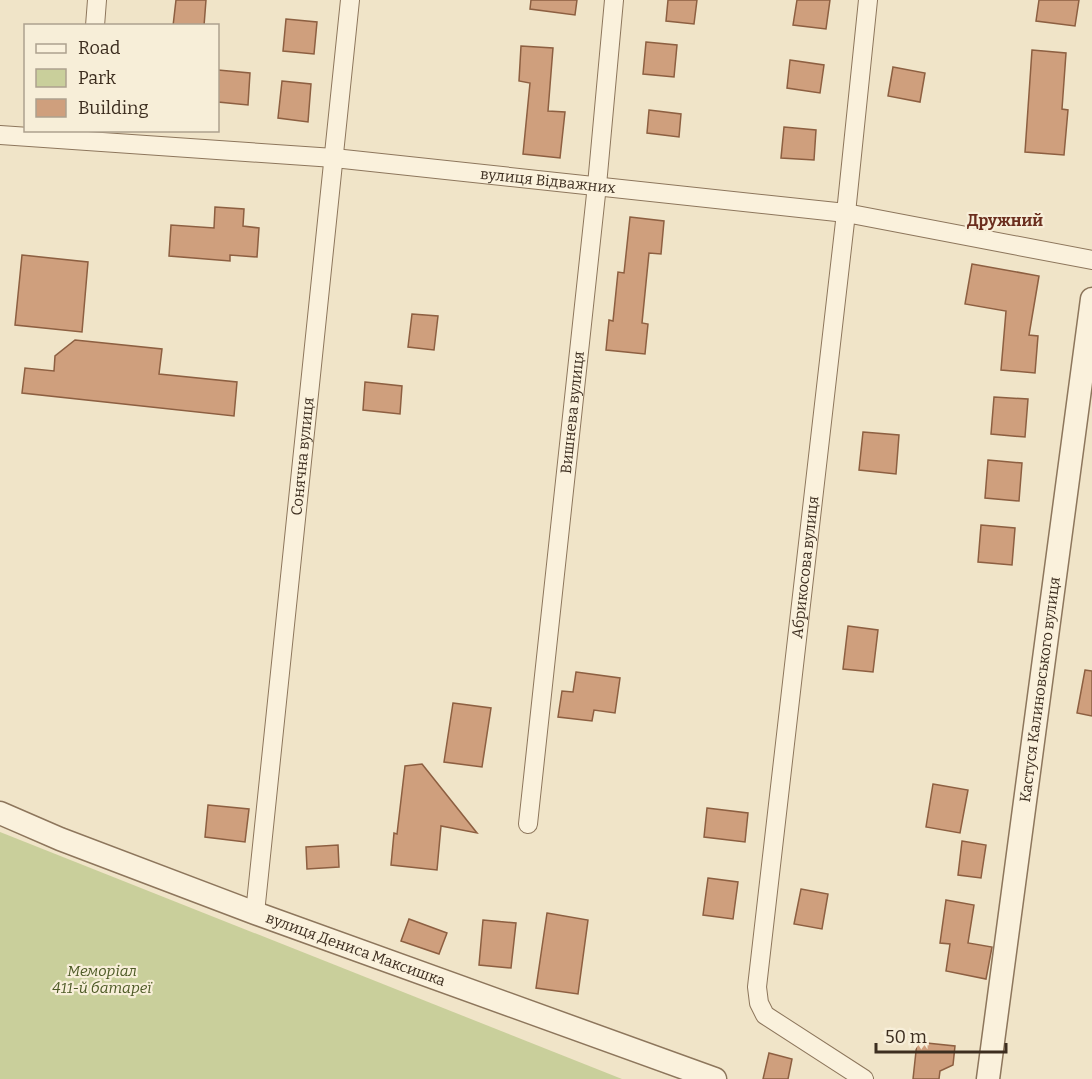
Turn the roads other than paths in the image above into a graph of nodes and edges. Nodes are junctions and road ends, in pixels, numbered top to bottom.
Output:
1 (97, 0) edge
2 (350, 0) edge
3 (614, 0) edge
4 (868, 0) edge
5 (95, 24) edge
6 (0, 135) edge
7 (84, 136) edge
8 (334, 158) junction
9 (597, 185) junction
10 (846, 213) junction
11 (1092, 260) edge
12 (1092, 299) edge
13 (0, 813) edge
14 (528, 824) dead end
15 (255, 913) junction
16 (715, 1079) edge
17 (864, 1079) edge
18 (988, 1079) edge

1 - 5 street
2 - 8 street, Сонячна вулиця
3 - 9 street, Вишнева вулиця
4 - 10 street, Абрикосова вулиця
6 - 7 street, вулиця Відважних
7 - 8 street, вулиця Відважних
8 - 9 street, вулиця Відважних
8 - 15 street, Сонячна вулиця
9 - 10 street, вулиця Відважних
9 - 14 street, Вишнева вулиця
10 - 11 street, вулиця Відважних
10 - 17 street, Абрикосова вулиця
12 - 18 street, Кастуся Калиновського вулиця
13 - 15 street, вулиця Дениса Максишка
15 - 16 street, вулиця Дениса Максишка

